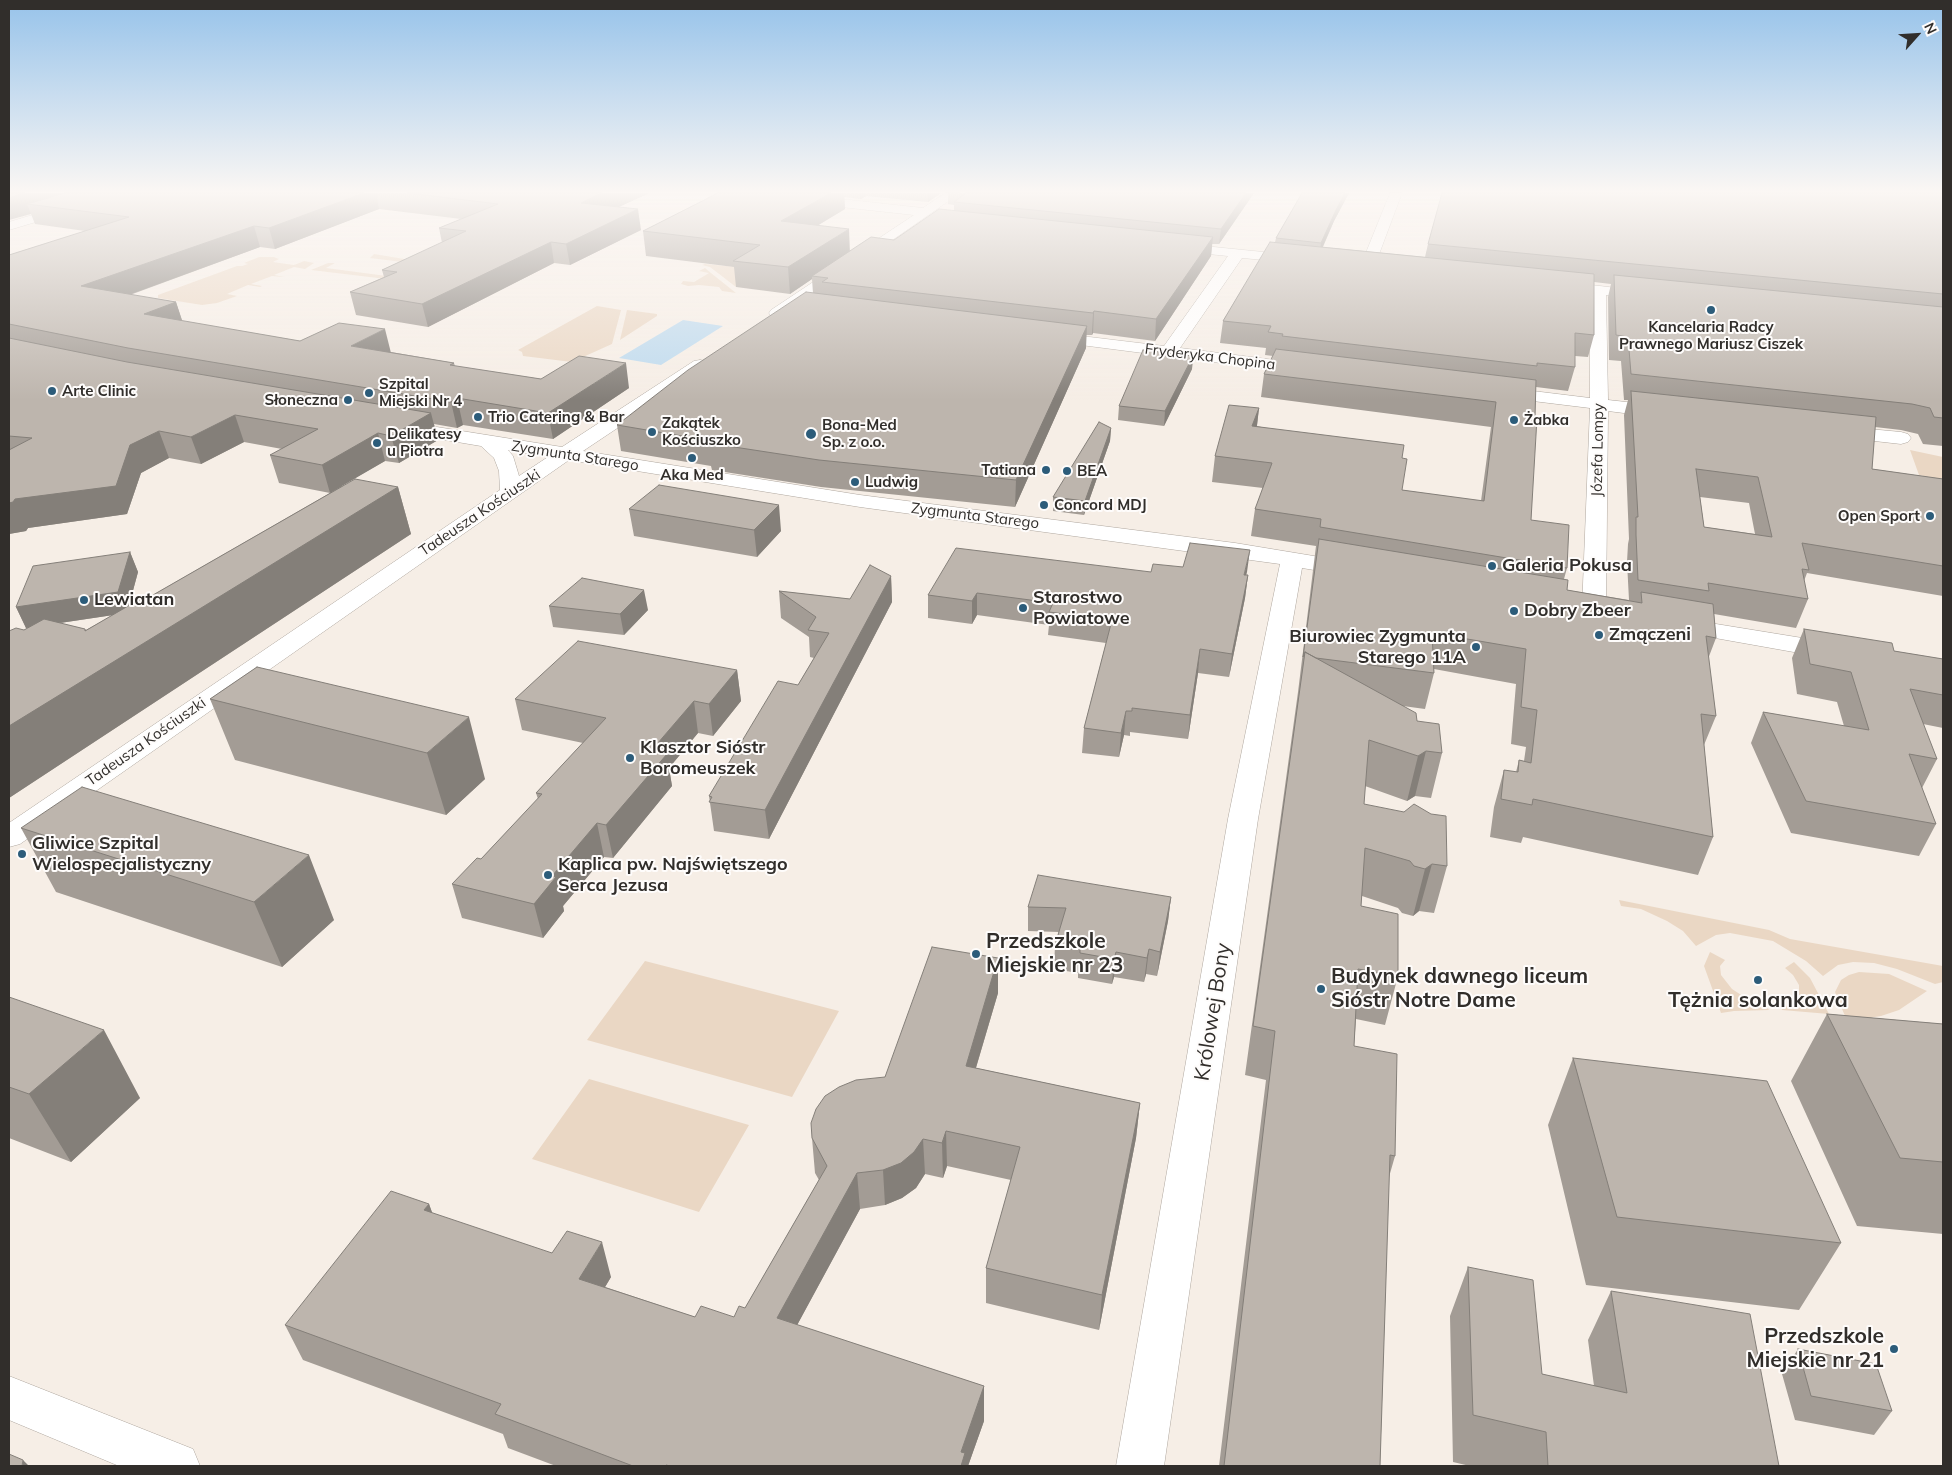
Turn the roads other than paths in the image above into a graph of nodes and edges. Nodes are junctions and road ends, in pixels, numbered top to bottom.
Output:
1 (857, 262) edge
2 (1232, 262) edge
3 (1369, 262) edge
4 (1352, 264) edge
5 (1368, 265) junction
6 (1387, 267) edge
7 (1540, 284) edge
8 (1598, 290) junction
9 (1657, 296) edge
10 (788, 306) junction
11 (816, 309) edge
12 (766, 321) edge
13 (1031, 335) edge
14 (1169, 352) junction
15 (712, 357) edge
16 (1325, 371) edge
17 (1484, 390) edge
18 (1599, 405) junction
19 (1682, 414) edge
20 (386, 424) edge
21 (1816, 430) edge
22 (1900, 438) dead end
23 (487, 441) junction
24 (565, 454) junction
25 (510, 492) junction
26 (1292, 559) junction
27 (1370, 572) edge
28 (1594, 610) edge
29 (1657, 621) edge
30 (1854, 655) edge
31 (9, 837) edge
32 (9, 1398) edge
33 (165, 1464) edge
34 (1140, 1466) edge

1 - 10 street
2 - 14 street
3 - 5 street
4 - 5 street
5 - 6 street
7 - 8 street
8 - 9 street
8 - 18 street, Józefa Lompy
10 - 11 street
10 - 12 street
13 - 14 street, Fryderyka Chopina
14 - 16 street, Fryderyka Chopina
15 - 24 street, Tadeusza Kościuszki
17 - 18 street
18 - 19 street
18 - 28 street, Józefa Lompy
20 - 23 street, Zygmunta Starego
21 - 22 street
23 - 24 street, Zygmunta Starego
23 - 25 street
24 - 25 street, Tadeusza Kościuszki
24 - 26 street, Zygmunta Starego
25 - 31 street, Tadeusza Kościuszki
26 - 27 street, Zygmunta Starego
26 - 34 street, Królowej Bony
29 - 30 street
32 - 33 street

